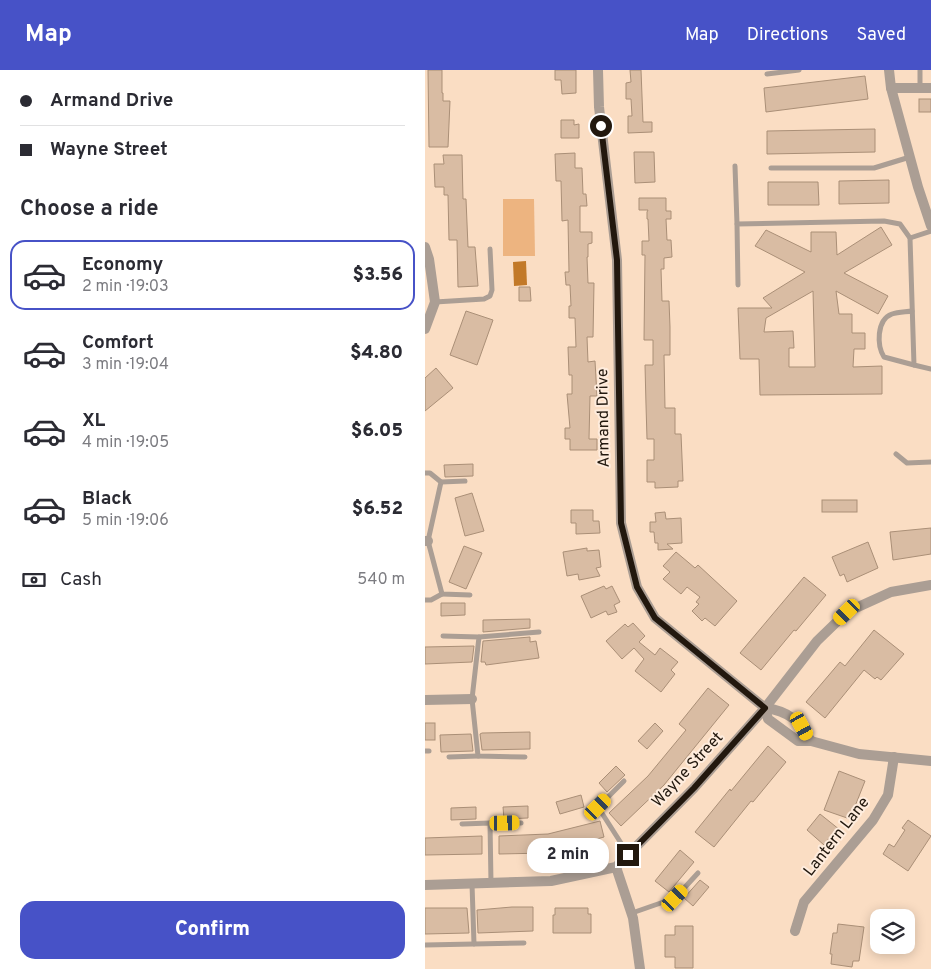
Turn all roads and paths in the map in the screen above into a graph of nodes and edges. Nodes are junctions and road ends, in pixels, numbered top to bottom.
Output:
1 (599, 70) edge
2 (799, 70) edge
3 (889, 70) edge
4 (920, 70) edge
5 (767, 74) dead end
6 (891, 88) junction
7 (920, 88) junction
8 (931, 88) edge
9 (909, 157) junction
10 (735, 166) dead end
11 (771, 168) dead end
12 (737, 224) junction
13 (931, 226) edge
14 (931, 231) edge
15 (910, 238) junction
16 (425, 247) edge
17 (490, 249) dead end
18 (738, 285) dead end
19 (435, 302) junction
20 (913, 311) junction
21 (425, 329) edge
22 (914, 365) junction
23 (931, 369) edge
24 (896, 454) dead end
25 (931, 462) edge
26 (425, 473) edge
27 (465, 481) dead end
28 (441, 482) junction
29 (426, 541) edge
30 (931, 585) edge
31 (442, 594) junction
32 (470, 595) dead end
33 (425, 600) edge
34 (539, 632) dead end
35 (443, 636) dead end
36 (479, 637) junction
37 (472, 699) junction
38 (425, 700) edge
39 (765, 708) junction
40 (811, 741) junction
41 (478, 756) junction
42 (449, 757) dead end
43 (525, 757) dead end
44 (893, 757) junction
45 (931, 761) edge
46 (624, 781) dead end
47 (521, 823) dead end
48 (462, 824) dead end
49 (490, 824) junction
50 (628, 855) junction
51 (616, 867) junction
52 (698, 873) dead end
53 (491, 883) junction
54 (472, 884) junction
55 (425, 885) edge
56 (631, 913) junction
57 (795, 931) dead end
58 (524, 942) dead end
59 (474, 944) junction
60 (425, 945) edge
61 (640, 969) edge

1 - 39 street, Armand Drive
2 - 5 lane
3 - 6 street
4 - 7 lane
6 - 7 street
6 - 9 street
7 - 8 street
9 - 11 lane
9 - 13 street
10 - 12 lane
12 - 15 lane
12 - 18 lane
14 - 15 lane
15 - 20 lane
16 - 19 street
17 - 19 lane
19 - 21 street
20 - 22 lane
20 - 22 lane
22 - 23 lane
24 - 25 lane
26 - 28 lane
27 - 28 lane
28 - 29 lane
29 - 31 lane
30 - 39 street, Wayne Street
31 - 32 lane
31 - 33 lane
34 - 36 lane
35 - 36 lane
36 - 37 lane
37 - 38 street
37 - 41 lane
39 - 40 street
39 - 40 street
39 - 50 street, Wayne Street
40 - 44 street
41 - 42 lane
41 - 43 lane
44 - 45 street
44 - 57 street, Lantern Lane
46 - 50 lane
47 - 49 lane
48 - 49 lane
49 - 53 lane
50 - 51 street, Wayne Street
51 - 53 street
51 - 56 street
52 - 56 lane
53 - 54 street
54 - 55 street
54 - 59 lane
56 - 61 street
58 - 59 lane
59 - 60 lane

